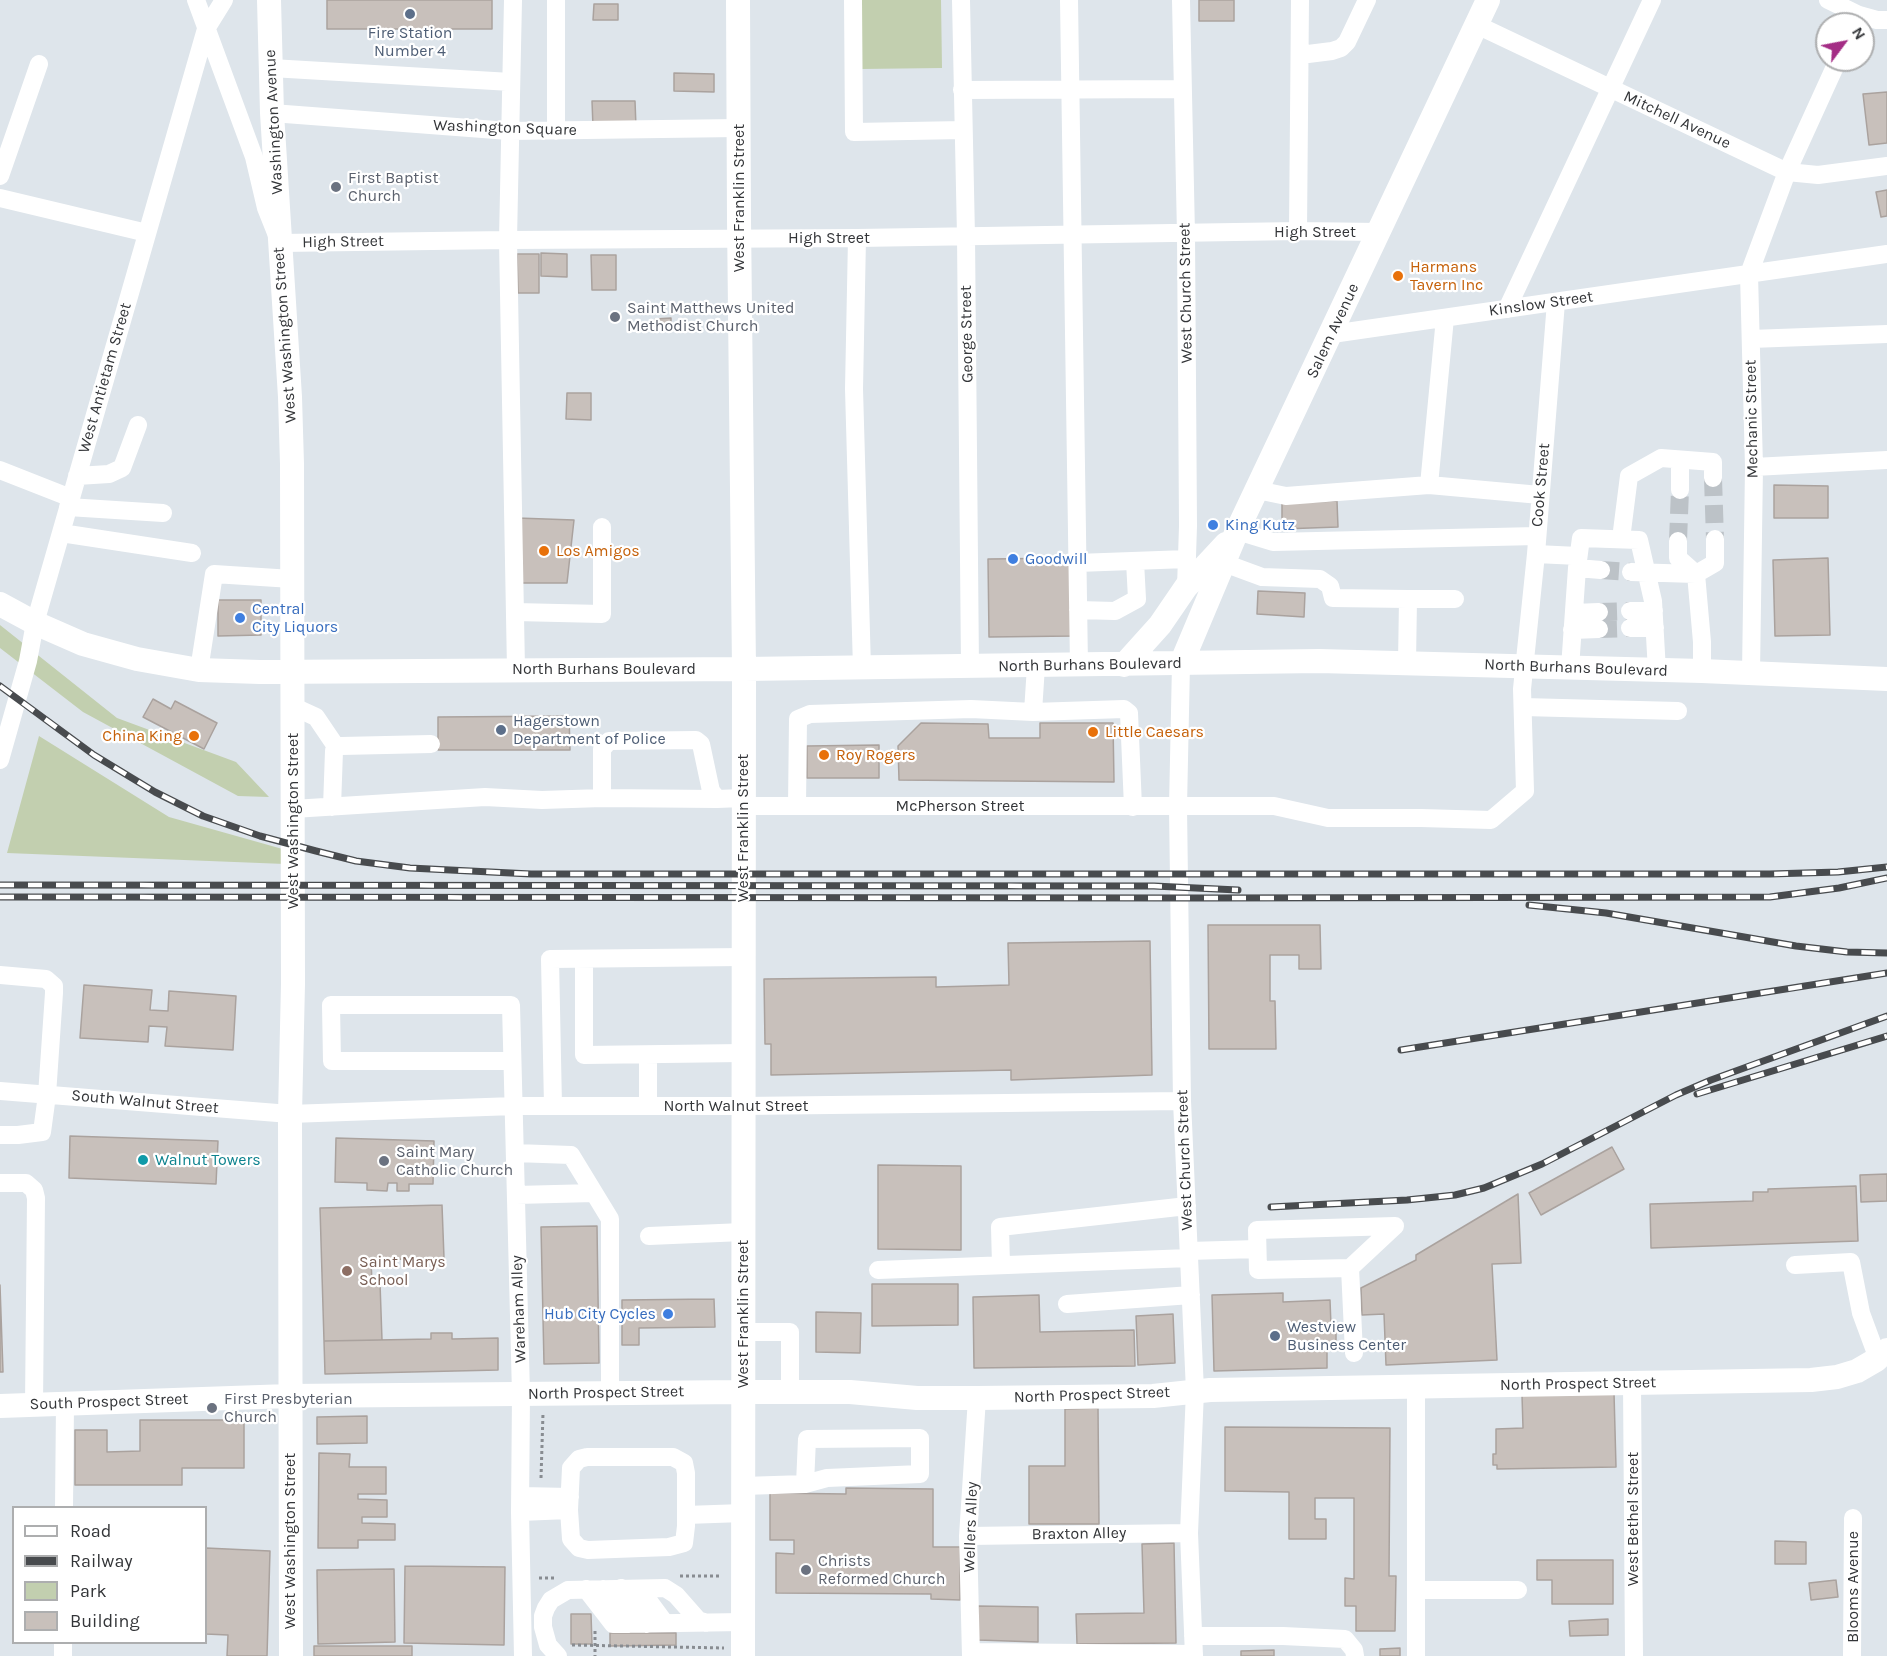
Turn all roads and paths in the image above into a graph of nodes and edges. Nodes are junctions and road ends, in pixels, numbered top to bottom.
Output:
1 (196, 0) edge
2 (224, 0) edge
3 (269, 0) edge
4 (513, 0) edge
5 (556, 0) edge
6 (738, 0) edge
7 (853, 0) edge
8 (961, 0) edge
9 (1069, 0) edge
10 (1181, 0) edge
11 (1300, 0) edge
12 (1367, 0) edge
13 (1488, 0) edge
14 (1652, 0) edge
15 (1828, 0) edge
16 (1858, 12) edge
17 (1477, 25) junction
18 (206, 29) junction
19 (1300, 55) junction
20 (39, 64) dead end
21 (271, 68) junction
22 (1833, 72) edge
23 (511, 82) junction
24 (1611, 89) junction
25 (962, 90) junction
26 (1070, 90) junction
27 (1182, 90) junction
28 (272, 113) junction
29 (738, 128) junction
30 (963, 130) junction
31 (509, 131) junction
32 (556, 131) junction
33 (1887, 166) edge
34 (1788, 172) junction
35 (0, 176) edge
36 (0, 198) edge
37 (1298, 231) junction
38 (1379, 232) junction
39 (147, 234) junction
40 (1186, 234) junction
41 (1074, 235) junction
42 (966, 236) junction
43 (739, 238) junction
44 (856, 238) junction
45 (508, 240) junction
46 (280, 243) junction
47 (1887, 254) edge
48 (1749, 274) junction
49 (1556, 302) junction
50 (1508, 309) junction
51 (1445, 318) junction
52 (1332, 334) junction
53 (1887, 334) edge
54 (1751, 339) junction
55 (138, 425) dead end
56 (1680, 460) junction
57 (1887, 460) edge
58 (1754, 467) junction
59 (1713, 470) dead end
60 (0, 471) edge
61 (77, 476) junction
62 (1429, 485) junction
63 (1257, 490) junction
64 (1680, 490) tunnel mouth
65 (1540, 495) junction
66 (70, 502) junction
67 (163, 513) dead end
68 (602, 527) dead end
69 (1238, 531) junction
70 (61, 533) junction
71 (1621, 539) junction
72 (1715, 539) tunnel mouth
73 (1678, 542) tunnel mouth
74 (1536, 545) junction
75 (192, 553) dead end
76 (1187, 559) junction
77 (1135, 561) junction
78 (1577, 562) junction
79 (1077, 563) junction
80 (1224, 563) junction
81 (1601, 570) tunnel mouth
82 (1639, 572) junction
83 (1696, 574) junction
84 (292, 579) junction
85 (1186, 587) junction
86 (1408, 599) junction
87 (1455, 599) dead end
88 (0, 604) edge
89 (1078, 610) junction
90 (515, 612) junction
91 (1654, 619) junction
92 (1630, 620) tunnel mouth
93 (1573, 621) junction
94 (1599, 621) tunnel mouth
95 (35, 623) junction
96 (1407, 663) junction
97 (1181, 664) junction
98 (1079, 665) junction
99 (1124, 665) junction
100 (1036, 666) junction
101 (970, 667) junction
102 (1525, 667) junction
103 (862, 668) junction
104 (1570, 668) junction
105 (516, 669) junction
106 (744, 669) junction
107 (200, 670) junction
108 (1657, 671) junction
109 (1702, 671) junction
110 (292, 672) junction
111 (1751, 673) junction
112 (1887, 680) edge
113 (292, 706) junction
114 (1523, 708) junction
115 (1678, 711) dead end
116 (1033, 712) junction
117 (431, 744) dead end
118 (337, 748) junction
119 (0, 760) edge
120 (602, 798) junction
121 (717, 799) junction
122 (742, 802) junction
123 (797, 806) junction
124 (332, 807) junction
125 (1132, 807) junction
126 (1178, 807) junction
127 (293, 809) junction
128 (743, 957) junction
129 (584, 959) junction
130 (0, 975) edge
131 (743, 1053) junction
132 (648, 1055) junction
133 (512, 1061) junction
134 (0, 1091) edge
135 (47, 1095) junction
136 (1182, 1101) junction
137 (514, 1106) junction
138 (553, 1106) junction
139 (648, 1106) junction
140 (743, 1106) junction
141 (290, 1114) junction
142 (0, 1135) edge
143 (515, 1153) junction
144 (0, 1183) edge
145 (594, 1193) junction
146 (516, 1195) junction
147 (1187, 1206) junction
148 (743, 1232) junction
149 (649, 1236) dead end
150 (1257, 1249) junction
151 (1189, 1254) junction
152 (1795, 1264) dead end
153 (1001, 1265) junction
154 (1350, 1268) junction
155 (878, 1270) dead end
156 (1191, 1295) junction
157 (1067, 1304) dead end
158 (743, 1332) junction
159 (1354, 1353) dead end
160 (1882, 1354) edge
161 (1632, 1383) junction
162 (1416, 1386) junction
163 (1195, 1390) junction
164 (743, 1392) junction
165 (790, 1392) junction
166 (610, 1393) junction
167 (521, 1394) junction
168 (289, 1396) junction
169 (977, 1398) junction
170 (65, 1404) junction
171 (34, 1405) junction
172 (0, 1406) edge
173 (805, 1484) junction
174 (743, 1486) junction
175 (570, 1503) junction
176 (521, 1504) junction
177 (64, 1506) edge
178 (1853, 1518) dead end
179 (686, 1520) junction
180 (743, 1520) junction
181 (1189, 1533) junction
182 (968, 1536) junction
183 (621, 1589) junction
184 (1416, 1590) junction
185 (1518, 1590) dead end
186 (743, 1622) junction
187 (684, 1623) junction
188 (706, 1623) junction
189 (647, 1624) junction
190 (595, 1628) dead end
191 (595, 1647) junction
192 (1194, 1649) edge
193 (562, 1650) edge
194 (736, 1652) edge
195 (971, 1654) edge
196 (291, 1656) edge
197 (523, 1656) edge
198 (595, 1656) edge
199 (1355, 1656) edge
200 (1416, 1656) edge
201 (1634, 1656) edge
202 (1852, 1656) edge

1 - 18 street, West Washington Street
2 - 18 street, West Antietam Street
3 - 21 main road, Washington Avenue
4 - 23 street
5 - 32 street
6 - 29 main road, West Franklin Street
7 - 30 street
8 - 25 street, George Street
9 - 26 street
10 - 27 street, West Church Street
11 - 19 street
12 - 19 street
13 - 17 main road, Salem Avenue
14 - 24 street
15 - 16 street
17 - 24 street, Mitchell Avenue
17 - 38 main road, Salem Avenue
18 - 39 street, West Antietam Street
18 - 46 street, West Washington Street
19 - 37 street
20 - 35 street
21 - 23 street
21 - 28 main road, Washington Avenue
22 - 34 street, Mechanic Street
23 - 31 street
24 - 34 street, Mitchell Avenue
24 - 50 street
25 - 26 street
25 - 30 street, George Street
26 - 27 street
26 - 41 street
27 - 40 street, West Church Street
28 - 31 street, Washington Square
28 - 46 main road, Washington Avenue
29 - 32 street, Washington Square
29 - 43 main road, West Franklin Street
30 - 42 street, George Street
31 - 32 street, Washington Square
31 - 45 street
33 - 34 street, Mitchell Avenue
34 - 48 street, Mechanic Street
36 - 39 street
37 - 38 street, High Street
37 - 40 street, High Street
38 - 52 main road, Salem Avenue
39 - 61 street, West Antietam Street
40 - 41 street, High Street
40 - 76 street, West Church Street
41 - 42 street, High Street
41 - 79 street
42 - 44 street, High Street
42 - 101 street, George Street
43 - 44 street, High Street
43 - 45 street, High Street
43 - 106 main road, West Franklin Street
44 - 103 street
45 - 46 street, High Street
45 - 90 street
46 - 84 main road, West Washington Street
47 - 48 street, Kinslow Street
48 - 49 street, Kinslow Street
48 - 54 street, Mechanic Street
49 - 50 street, Kinslow Street
49 - 65 street, Cook Street
50 - 51 street, Kinslow Street
51 - 52 street, Kinslow Street
51 - 62 street
52 - 63 main road, Salem Avenue
53 - 54 street
54 - 58 street, Mechanic Street
55 - 61 street
56 - 59 street
56 - 64 street
56 - 71 street
57 - 58 street
58 - 111 street, Mechanic Street
60 - 66 street
61 - 66 street, West Antietam Street
62 - 63 street
62 - 65 street
63 - 69 main road, Salem Avenue
65 - 74 street, Cook Street
66 - 67 street
66 - 70 street, West Antietam Street
68 - 90 street
69 - 74 street
69 - 80 main road, Salem Avenue
69 - 85 main road
70 - 75 street
70 - 95 street, West Antietam Street
71 - 78 street
71 - 82 street
72 - 83 street
73 - 83 street
74 - 78 street
74 - 102 street, Cook Street
76 - 77 street
76 - 85 street, West Church Street
77 - 79 street
77 - 89 street
78 - 81 street
78 - 93 street
79 - 89 street
80 - 86 street
80 - 97 main road, Salem Avenue
82 - 83 street
82 - 91 street
83 - 109 street
84 - 107 street
84 - 110 main road, West Washington Street
85 - 99 main road
86 - 87 street
86 - 96 street
88 - 95 main road, North Burhans Boulevard
89 - 98 street
90 - 105 street
91 - 92 street
91 - 108 street
93 - 94 street
93 - 104 street
95 - 107 main road, North Burhans Boulevard
95 - 119 street, West Antietam Street
96 - 97 main road, North Burhans Boulevard
96 - 102 main road, North Burhans Boulevard
97 - 99 main road, North Burhans Boulevard
97 - 126 street, West Church Street
98 - 99 main road, North Burhans Boulevard
98 - 100 main road, North Burhans Boulevard
100 - 101 main road, North Burhans Boulevard
100 - 116 street
101 - 103 main road, North Burhans Boulevard
102 - 104 main road, North Burhans Boulevard
102 - 114 street, Cook Street
103 - 106 main road, North Burhans Boulevard
104 - 108 main road, North Burhans Boulevard
105 - 106 main road, North Burhans Boulevard
105 - 110 main road, North Burhans Boulevard
106 - 122 main road, West Franklin Street
107 - 110 main road, North Burhans Boulevard
108 - 109 main road, North Burhans Boulevard
109 - 111 main road, North Burhans Boulevard
110 - 113 main road, West Washington Street
111 - 112 main road, North Burhans Boulevard
113 - 118 street
113 - 127 main road, West Washington Street
114 - 115 street
114 - 126 street, McPherson Street
116 - 123 street
116 - 125 street
117 - 118 street
118 - 124 street
120 - 121 street, McPherson Street
120 - 121 street
120 - 124 street, McPherson Street
121 - 122 street, McPherson Street
122 - 123 street, McPherson Street
122 - 128 main road, West Franklin Street
123 - 125 street, McPherson Street
124 - 127 street, McPherson Street
125 - 126 street, McPherson Street
126 - 136 street, West Church Street
127 - 141 main road, West Washington Street
128 - 129 street
128 - 131 main road, West Franklin Street
129 - 132 street
129 - 138 street
130 - 135 street
131 - 132 street
131 - 140 main road, West Franklin Street
132 - 139 street
133 - 133 street, Wareham Alley
133 - 137 street, Wareham Alley
134 - 135 street, South Walnut Street
135 - 141 street, South Walnut Street
135 - 142 street
136 - 140 street, North Walnut Street
136 - 147 street, West Church Street
137 - 138 street, North Walnut Street
137 - 141 street, North Walnut Street
137 - 143 street, Wareham Alley
138 - 139 street, North Walnut Street
139 - 140 street, North Walnut Street
140 - 148 main road, West Franklin Street
141 - 168 main road, West Washington Street
143 - 145 street
143 - 146 street, Wareham Alley
144 - 171 street
145 - 146 street
145 - 166 street
146 - 167 street, Wareham Alley
147 - 151 street, West Church Street
147 - 153 street
148 - 149 street
148 - 158 main road, West Franklin Street
150 - 151 street
150 - 154 street
150 - 154 street
151 - 153 street
151 - 156 street, West Church Street
152 - 160 street
153 - 155 street
154 - 159 street
156 - 157 street
156 - 163 street, West Church Street
158 - 164 main road, West Franklin Street
158 - 165 street
160 - 161 main road, North Prospect Street
161 - 162 main road, North Prospect Street
161 - 201 street, West Bethel Street
162 - 163 main road, North Prospect Street
162 - 184 street
163 - 169 main road, North Prospect Street
163 - 181 street, West Church Street
164 - 165 main road, North Prospect Street
164 - 166 main road, North Prospect Street
164 - 174 main road, West Franklin Street
165 - 169 main road, North Prospect Street
166 - 167 main road, North Prospect Street
167 - 168 main road, North Prospect Street
167 - 176 street, Wareham Alley
168 - 170 main road, South Prospect Street
168 - 196 main road, West Washington Street
169 - 182 street, Wellers Alley
170 - 171 main road, South Prospect Street
170 - 177 street
171 - 172 main road, South Prospect Street
173 - 173 street
173 - 174 street
174 - 180 main road, West Franklin Street
175 - 176 street
175 - 179 street
175 - 179 street
176 - 197 street, Wareham Alley
178 - 202 street, Blooms Avenue
179 - 180 street
180 - 186 main road, West Franklin Street
181 - 182 street, Braxton Alley
181 - 192 street, West Church Street
182 - 195 street, Wellers Alley
183 - 187 street
183 - 188 street
183 - 189 street
183 - 189 street
183 - 193 street
184 - 185 street
184 - 200 street
186 - 188 street
186 - 194 main road, West Franklin Street
187 - 188 street
187 - 189 street
190 - 191 path
191 - 193 path
191 - 194 path
191 - 198 path
192 - 195 street
192 - 199 street

